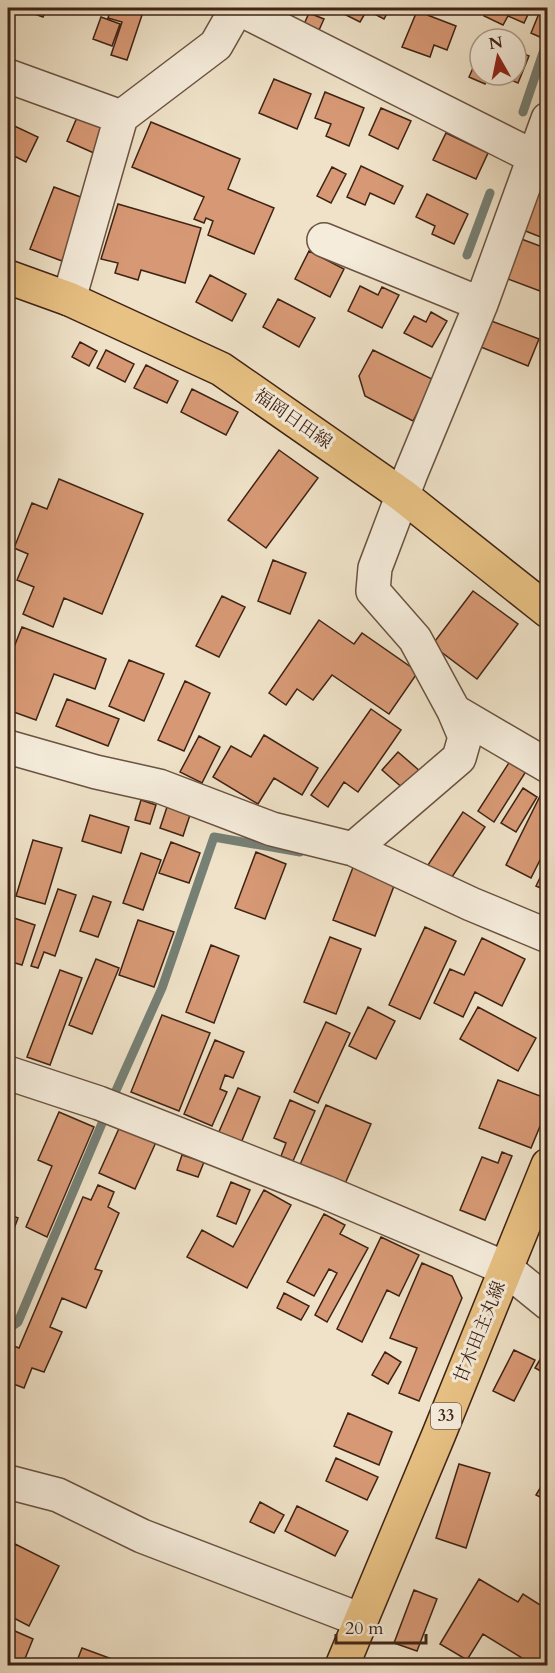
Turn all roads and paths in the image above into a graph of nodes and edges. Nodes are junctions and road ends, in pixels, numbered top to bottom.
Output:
1 (238, 8) edge
2 (8, 76) edge
3 (121, 117) junction
4 (548, 119) edge
5 (534, 157) junction
6 (324, 240) dead end
7 (8, 277) edge
8 (69, 299) junction
9 (480, 304) junction
10 (402, 495) junction
11 (548, 611) edge
12 (454, 711) junction
13 (8, 747) edge
14 (548, 765) edge
15 (353, 849) junction
16 (548, 936) edge
17 (8, 1073) edge
18 (548, 1165) edge
19 (505, 1269) junction
20 (548, 1303) edge
21 (8, 1482) edge
22 (361, 1620) junction
23 (342, 1665) edge

1 - 3 street
1 - 5 street
2 - 3 street
3 - 8 street
4 - 5 street
5 - 9 street
6 - 9 street
7 - 8 main road, 福岡日田線
8 - 10 main road, 福岡日田線
9 - 10 street
10 - 11 main road, 福岡日田線
10 - 12 street
12 - 14 street
12 - 15 street
13 - 15 street
15 - 16 street
17 - 19 street
18 - 19 main road, 甘木田主丸線 / 33
19 - 20 street
19 - 22 main road, 甘木田主丸線 / 33
21 - 22 street
22 - 23 main road, 甘木田主丸線 / 33

